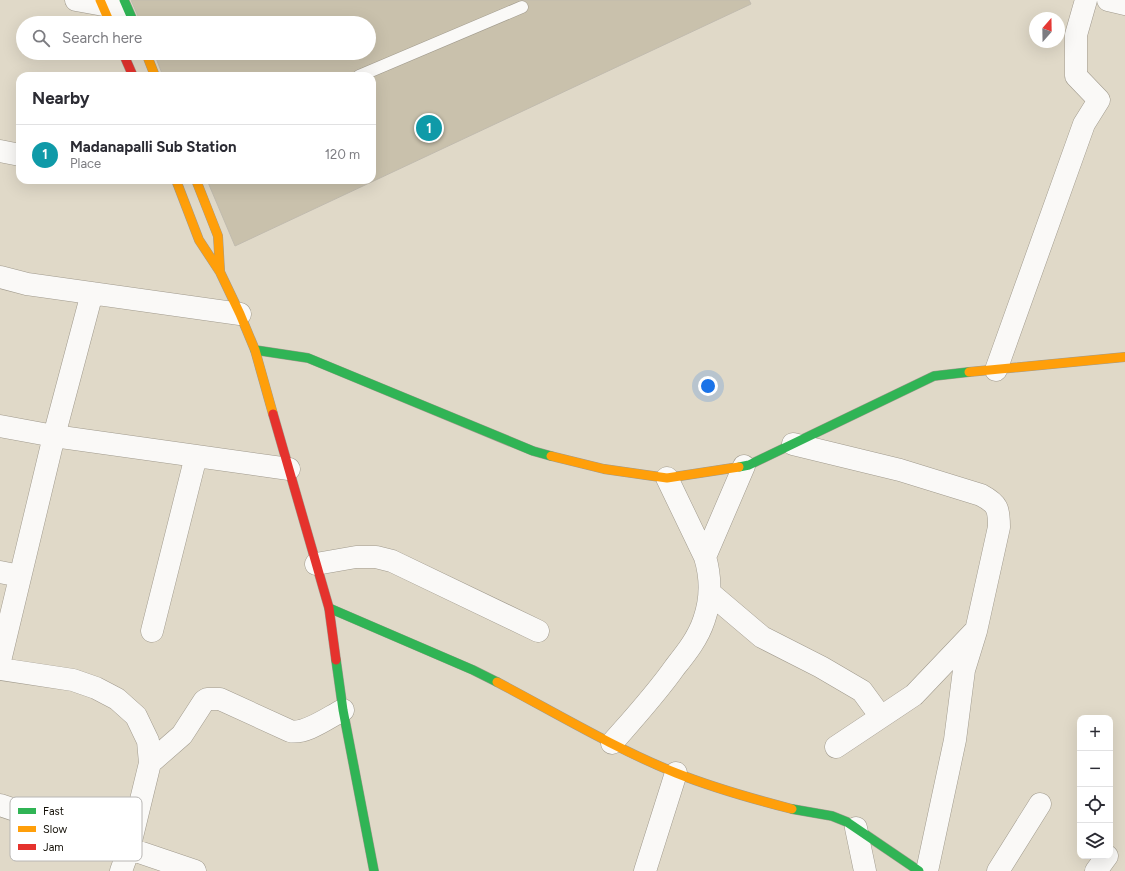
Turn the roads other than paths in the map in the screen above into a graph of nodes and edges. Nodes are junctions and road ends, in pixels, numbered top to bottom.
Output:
1 (76, 0) edge
2 (1086, 0) edge
3 (1108, 0) edge
4 (1125, 4) edge
5 (522, 7) dead end
6 (104, 10) edge
7 (129, 11) edge
8 (126, 60) edge
9 (149, 60) edge
10 (131, 72) edge
11 (153, 72) edge
12 (368, 72) edge
13 (0, 151) edge
14 (16, 154) edge
15 (180, 184) edge
16 (182, 184) edge
17 (220, 272) junction
18 (0, 277) edge
19 (92, 293) junction
20 (240, 314) junction
21 (255, 350) junction
22 (1125, 357) edge
23 (996, 370) junction
24 (0, 426) edge
25 (54, 436) junction
26 (793, 444) junction
27 (196, 456) junction
28 (744, 466) junction
29 (289, 469) junction
30 (667, 478) junction
31 (705, 557) junction
32 (316, 564) junction
33 (10, 574) edge
34 (710, 593) junction
35 (329, 608) junction
36 (152, 631) dead end
37 (538, 631) dead end
38 (976, 631) junction
39 (0, 661) edge
40 (0, 669) edge
41 (343, 710) junction
42 (881, 717) junction
43 (612, 743) junction
44 (836, 747) dead end
45 (150, 764) junction
46 (676, 773) junction
47 (142, 797) edge
48 (1040, 804) dead end
49 (0, 805) edge
50 (10, 808) edge
51 (856, 828) junction
52 (142, 853) edge
53 (1104, 859) edge
54 (125, 861) edge
55 (377, 870) edge
56 (121, 871) edge
57 (195, 871) edge
58 (645, 871) edge
59 (866, 871) edge
60 (919, 871) edge
61 (927, 871) edge
62 (998, 871) edge
63 (1096, 871) edge

1 - 6 street
2 - 23 street
3 - 4 street
5 - 12 lane
6 - 7 street
8 - 10 street
9 - 11 street
13 - 14 street
15 - 17 street
16 - 17 street
17 - 20 street
18 - 19 street
19 - 20 street
19 - 25 street
20 - 21 street
21 - 29 street
21 - 30 street
22 - 23 street
23 - 26 street
24 - 25 street
25 - 27 street
25 - 33 street
26 - 28 street
26 - 38 street
27 - 29 street
27 - 36 street
28 - 30 street
28 - 31 street
29 - 32 street
30 - 31 street
31 - 34 street
32 - 35 street
32 - 37 street
33 - 39 street
34 - 42 street
34 - 43 street
35 - 41 street
35 - 43 street
38 - 42 street
38 - 61 street
40 - 45 street
41 - 45 street
41 - 55 street
42 - 44 street
43 - 46 street
45 - 47 street
46 - 51 street
46 - 58 street
48 - 62 street
49 - 50 street
51 - 59 street
51 - 60 street
52 - 57 street
53 - 63 street
54 - 56 street

